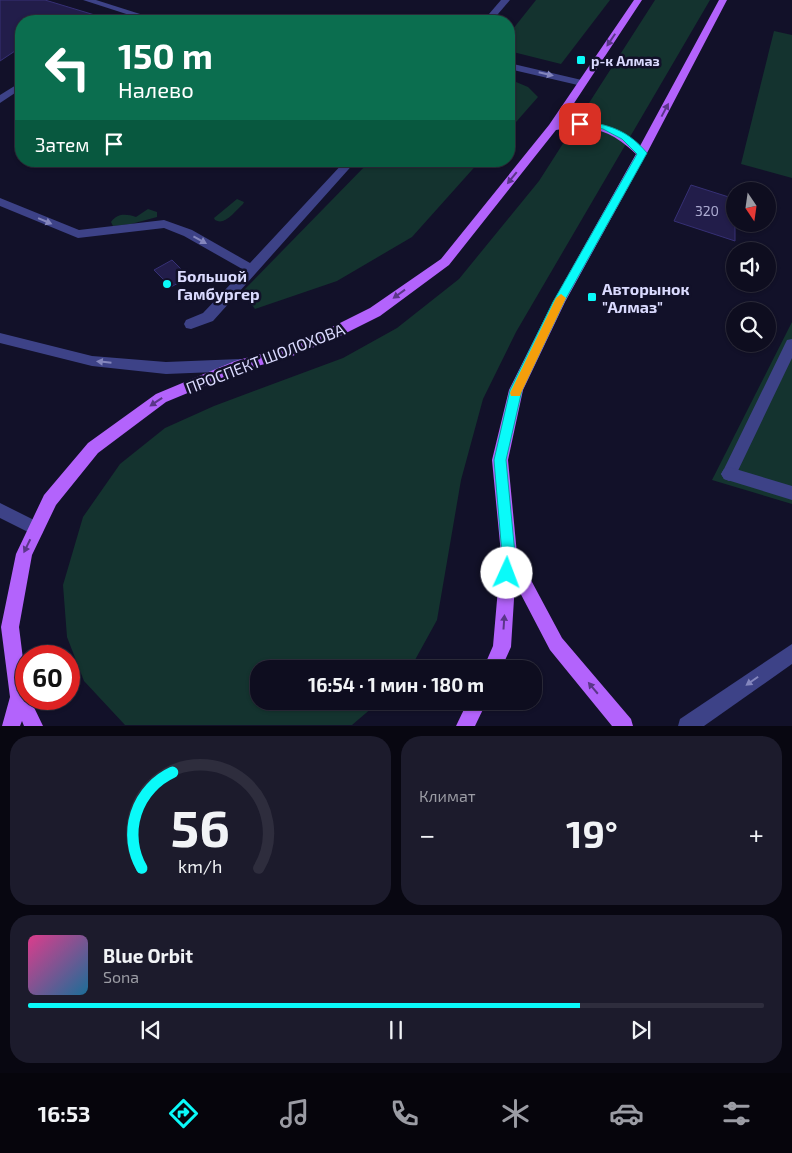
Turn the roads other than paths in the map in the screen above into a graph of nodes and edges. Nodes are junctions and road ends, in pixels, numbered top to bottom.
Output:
1 (87, 0) edge
2 (506, 0) edge
3 (638, 0) edge
4 (723, 0) edge
5 (137, 15) edge
6 (492, 15) edge
7 (515, 67) edge
8 (582, 83) junction
9 (15, 89) edge
10 (0, 100) edge
11 (553, 127) junction
12 (642, 153) junction
13 (346, 167) edge
14 (0, 202) edge
15 (252, 269) junction
16 (191, 324) dead end
17 (0, 338) edge
18 (792, 344) edge
19 (240, 365) junction
20 (792, 493) edge
21 (0, 510) edge
22 (36, 529) junction
23 (509, 554) junction
24 (792, 653) edge
25 (496, 660) edge
26 (15, 666) edge
27 (15, 710) edge
28 (26, 710) edge
29 (473, 710) edge
30 (11, 726) edge
31 (34, 726) edge
32 (465, 726) edge
33 (624, 726) edge
34 (687, 726) edge

1 - 5 street
2 - 6 street
3 -> 8 main road, ПРОСПЕКТ ШОЛОХОВА
12 -> 4 main road
7 -> 8 street
8 - 11 main road, ПРОСПЕКТ ШОЛОХОВА
9 - 10 lane
11 - 12 main road
11 -> 19 main road, ПРОСПЕКТ ШОЛОХОВА
12 - 23 main road
13 - 15 street
14 -> 15 lane
15 - 16 street
19 -> 17 street
18 - 20 street
19 -> 22 main road, ПРОСПЕКТ ШОЛОХОВА
21 - 22 street
22 -> 26 main road, ПРОСПЕКТ ШОЛОХОВА
25 -> 23 main road
33 -> 23 main road
24 -> 34 street
27 - 30 main road
28 - 31 main road, ПРОСПЕКТ ШОЛОХОВА
29 - 32 main road

